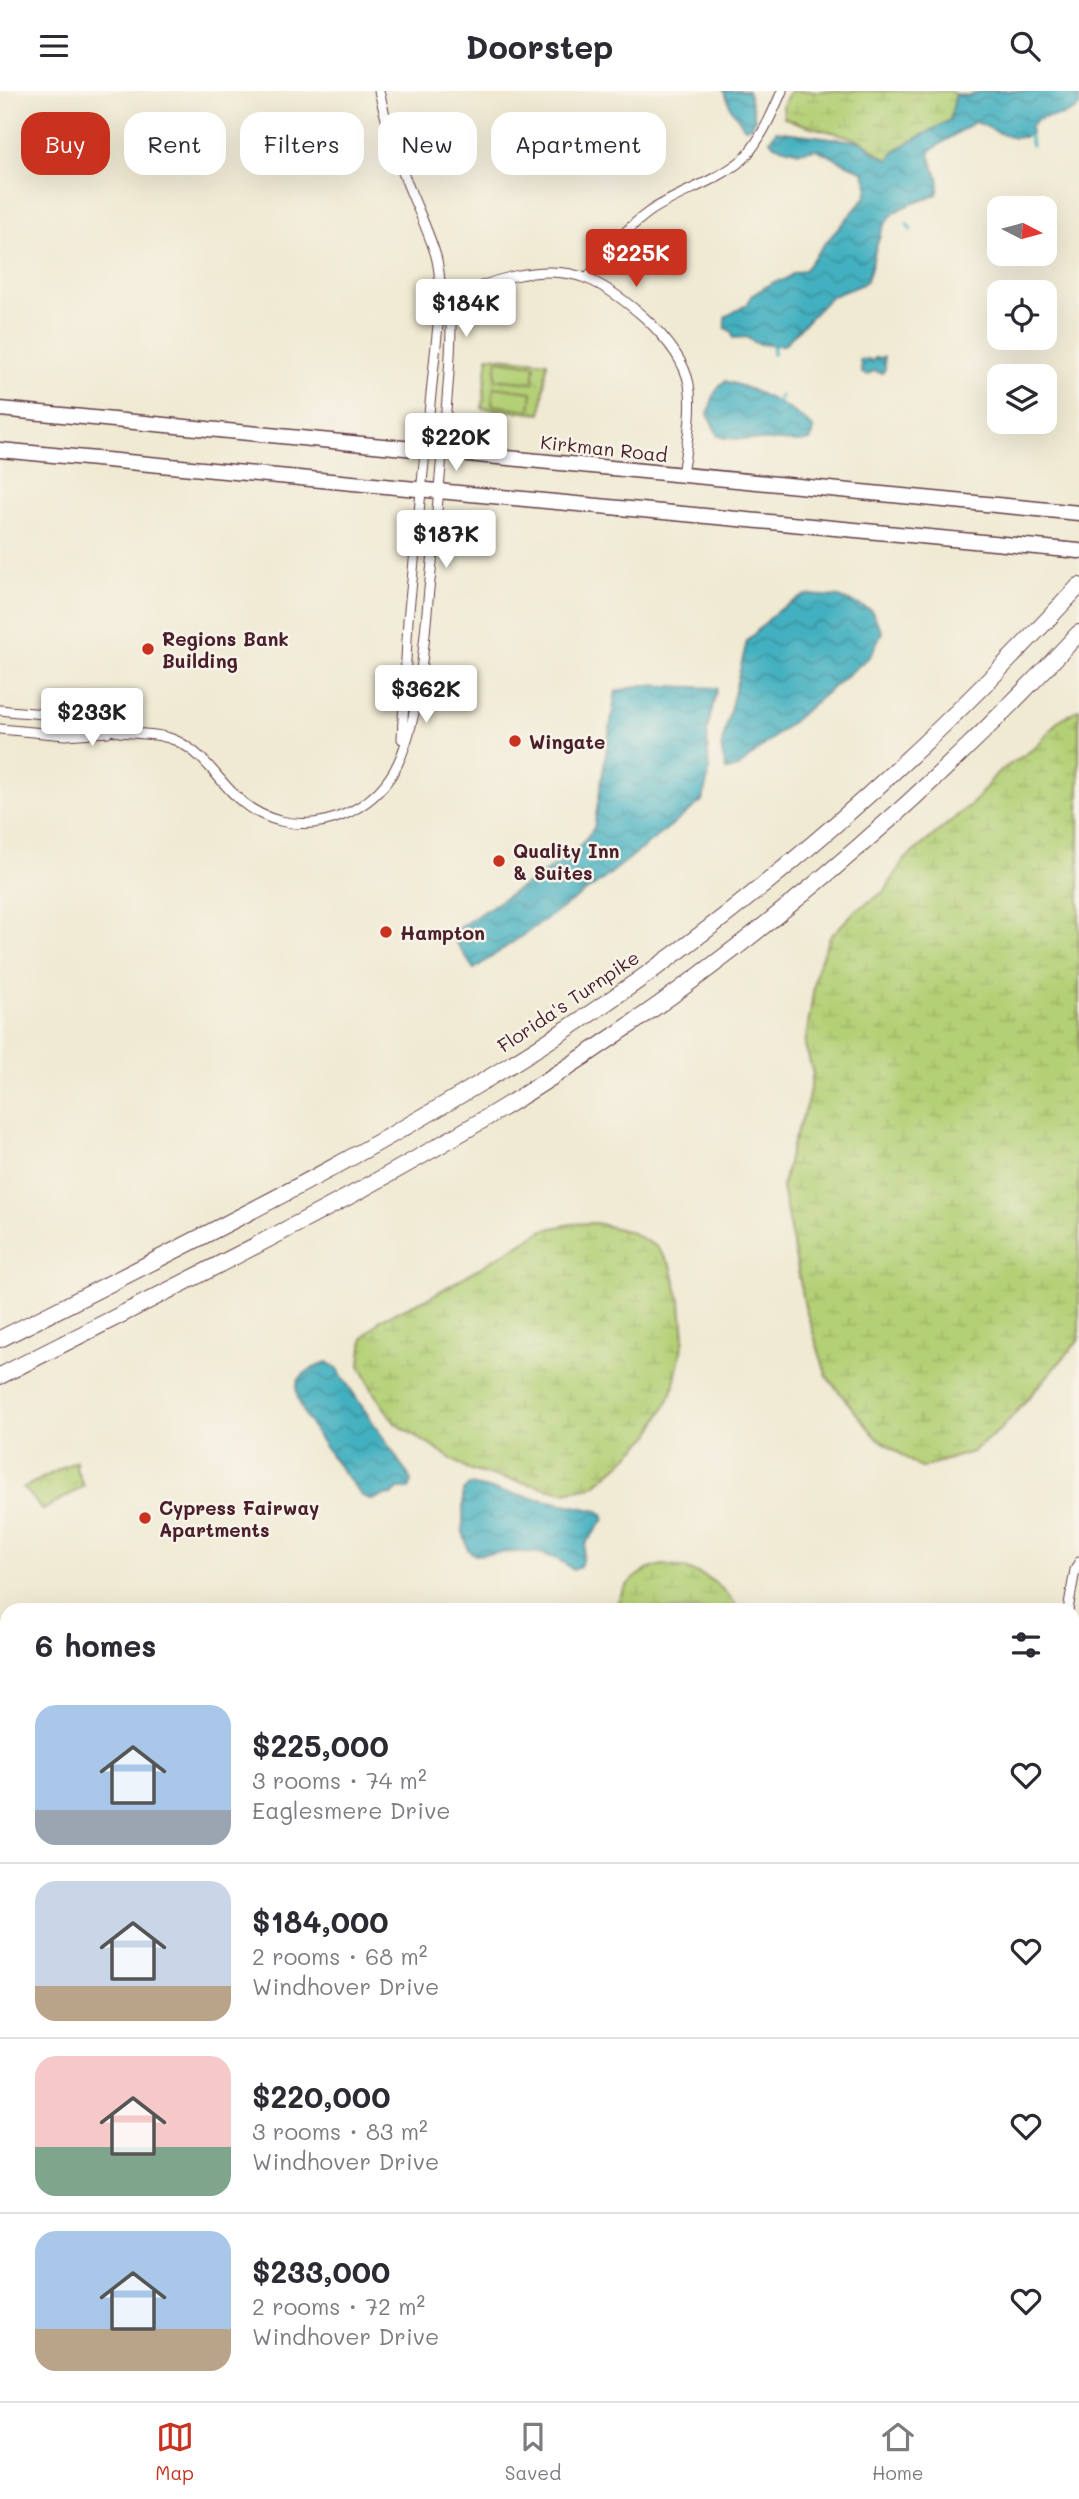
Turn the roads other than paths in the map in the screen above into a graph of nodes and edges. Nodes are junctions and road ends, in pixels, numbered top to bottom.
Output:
1 (379, 91) edge
2 (782, 91) edge
3 (587, 279) junction
4 (444, 303) junction
5 (445, 315) junction
6 (0, 409) edge
7 (0, 450) edge
8 (426, 450) junction
9 (442, 451) junction
10 (682, 475) junction
11 (420, 491) junction
12 (440, 493) junction
13 (1079, 513) edge
14 (1079, 551) edge
15 (1079, 586) edge
16 (1079, 633) edge
17 (407, 643) junction
18 (423, 645) junction
19 (0, 710) edge
20 (66, 717) junction
21 (0, 729) edge
22 (117, 731) junction
23 (65, 735) junction
24 (402, 751) junction
25 (0, 1339) edge
26 (0, 1375) edge
27 (1079, 1562) edge
28 (1069, 1603) edge

1 - 4 street
2 - 3 street
3 - 4 street
3 - 10 street
4 - 5 street
5 - 8 street
5 - 9 street
6 - 8 main road, Kirkman Road
7 - 11 main road
8 - 9 main road, Kirkman Road
8 - 11 street
9 - 10 main road, Kirkman Road
9 - 12 street
10 - 13 main road, Kirkman Road
11 - 12 main road
11 - 17 street
12 - 14 main road
12 - 18 street
15 - 25 highway, Florida's Turnpike
16 - 26 highway
17 - 18 street
17 - 24 street
18 - 24 street
19 - 20 street
20 - 22 street
20 - 23 street
21 - 23 street
22 - 23 street
22 - 24 street
27 - 28 street

